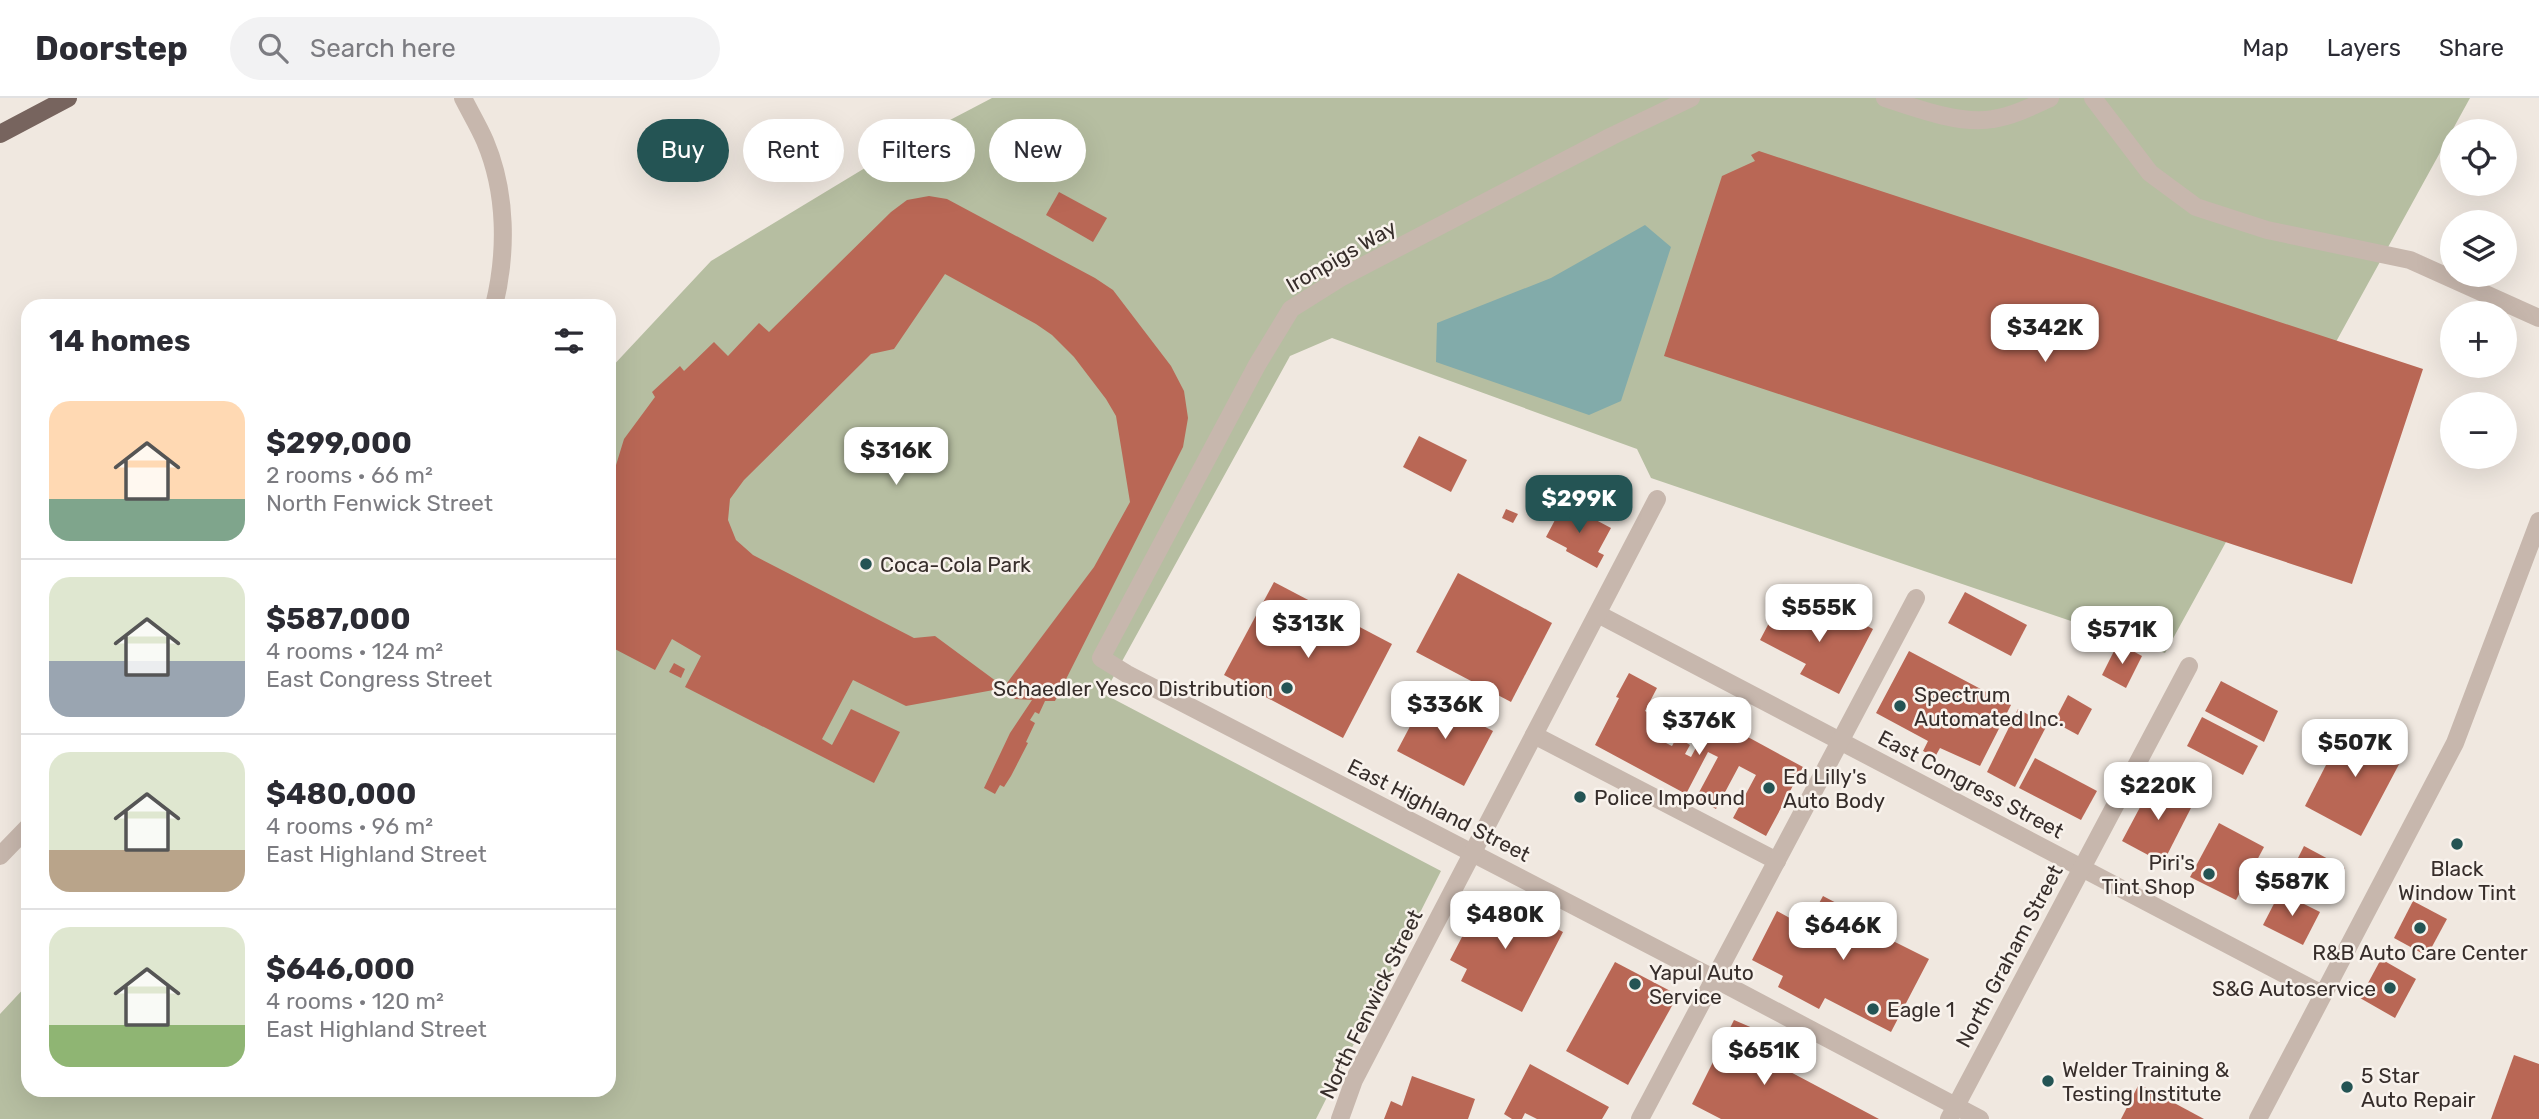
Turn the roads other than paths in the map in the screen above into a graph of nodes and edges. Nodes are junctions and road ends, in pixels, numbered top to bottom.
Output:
1 (68, 98) edge
2 (463, 98) edge
3 (1691, 98) edge
4 (1885, 98) edge
5 (2050, 98) edge
6 (2092, 98) edge
7 (0, 134) edge
8 (495, 299) edge
9 (2539, 318) edge
10 (1657, 499) dead end
11 (2539, 521) edge
12 (1916, 598) dead end
13 (1598, 614) junction
14 (1101, 658) joint
15 (2189, 666) dead end
16 (1534, 735) junction
17 (1841, 742) junction
18 (21, 834) edge
19 (1472, 853) junction
20 (0, 856) edge
21 (1777, 861) junction
22 (2082, 867) junction
23 (1715, 979) junction
24 (2322, 995) junction
25 (1952, 1113) edge
26 (1339, 1119) edge
27 (1640, 1119) edge
28 (1980, 1119) edge
29 (2258, 1119) edge

1 - 7 main road
2 - 8 street
3 - 14 street, Ironpigs Way
4 - 5 street
6 - 9 street
10 - 13 street, North Fenwick Street
11 - 24 street
12 - 17 street
13 - 16 street, North Fenwick Street
13 - 17 street, East Congress Street
14 - 19 street, East Highland Street
15 - 22 street, North Graham Street
16 - 19 street, North Fenwick Street
16 - 21 street
17 - 21 street
17 - 22 street, East Congress Street
18 - 20 street
19 - 23 street, East Highland Street
19 - 26 street, North Fenwick Street
21 - 23 street
22 - 24 street, East Congress Street
22 - 25 street, North Graham Street
23 - 25 street, East Highland Street
23 - 27 street
24 - 29 street
25 - 28 street, East Highland Street

